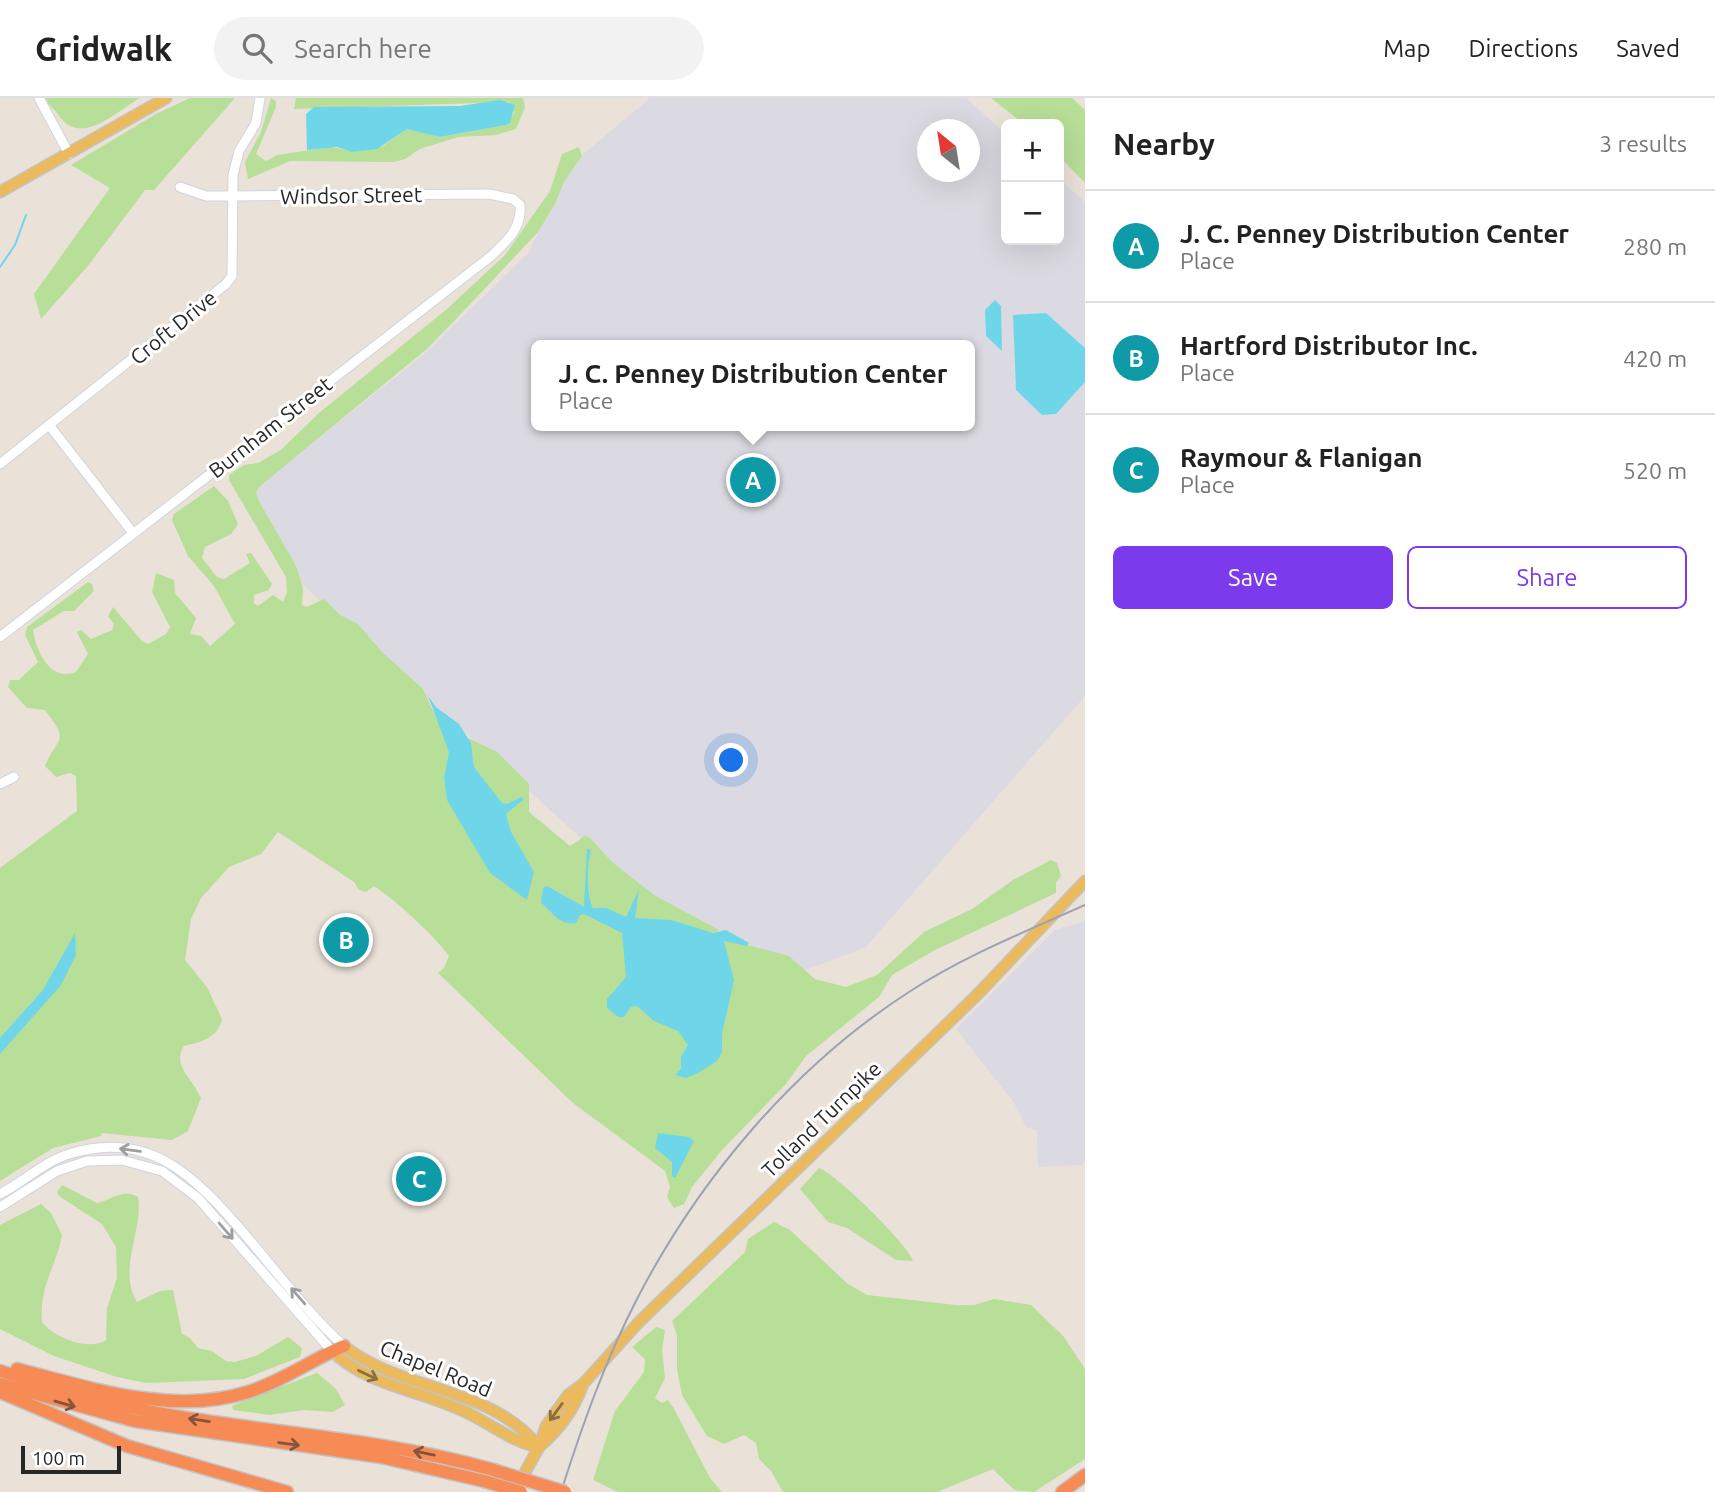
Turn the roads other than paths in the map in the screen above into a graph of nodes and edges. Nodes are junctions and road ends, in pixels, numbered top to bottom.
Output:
1 (39, 98) edge
2 (166, 98) edge
3 (260, 98) edge
4 (69, 154) junction
5 (180, 187) dead end
6 (0, 192) edge
7 (234, 196) junction
8 (520, 205) joint
9 (49, 425) junction
10 (0, 464) edge
11 (133, 533) junction
12 (0, 636) edge
13 (14, 777) dead end
14 (0, 785) edge
15 (1085, 881) edge
16 (207, 1191) junction
17 (0, 1194) edge
18 (198, 1198) junction
19 (0, 1207) edge
20 (264, 1257) junction
21 (256, 1264) junction
22 (338, 1349) junction
23 (0, 1365) edge
24 (0, 1371) edge
25 (0, 1384) edge
26 (0, 1392) edge
27 (477, 1403) junction
28 (471, 1414) junction
29 (540, 1447) junction
30 (487, 1475) junction
31 (1085, 1475) edge
32 (287, 1492) edge
33 (514, 1492) edge
34 (521, 1492) edge
35 (565, 1492) edge
36 (1062, 1492) edge

1 - 4 street
2 - 4 main road
3 - 7 street, Croft Drive
4 - 6 main road
5 - 7 street, Windsor Street
7 - 8 street, Windsor Street
7 - 9 street, Croft Drive
8 - 11 street, Burnham Street
9 - 10 street, Croft Drive
9 - 11 street
11 - 12 street, Burnham Street
13 - 14 street
15 - 29 main road, Tolland Turnpike
16 -> 17 street, Chapel Road
16 - 18 street
16 - 20 street, Chapel Road
18 - 19 street, Chapel Road
18 -> 21 street, Chapel Road
20 - 21 street
22 -> 20 street, Chapel Road
21 - 22 street, Chapel Road
22 - 23 highway
22 - 27 main road, Chapel Road
22 -> 28 main road, Chapel Road
30 -> 24 highway
25 -> 30 highway
26 - 32 highway
27 - 28 street
27 - 29 main road, Chapel Road
28 - 29 main road, Chapel Road
29 - 33 main road, Tolland Turnpike
30 - 34 highway, bridge
30 - 35 highway, bridge
31 - 36 highway

